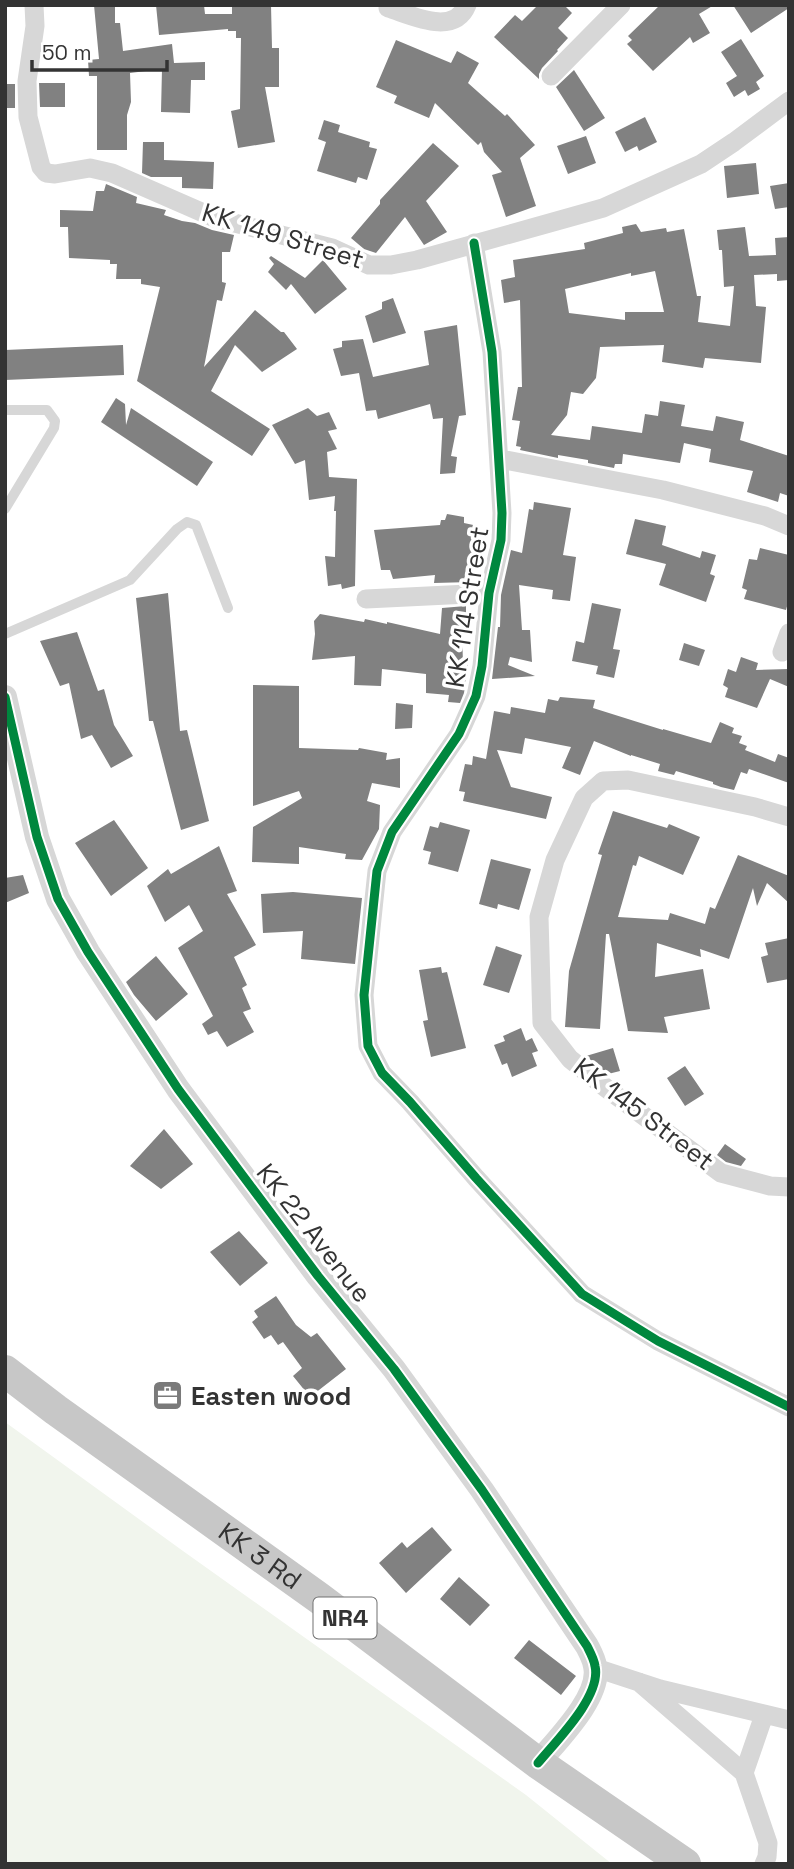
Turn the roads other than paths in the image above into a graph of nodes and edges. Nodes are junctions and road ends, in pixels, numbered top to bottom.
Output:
1 (34, 5) edge
2 (467, 5) edge
3 (621, 5) edge
4 (388, 8) dead end
5 (551, 76) dead end
6 (789, 101) edge
7 (474, 243) junction
8 (5, 410) edge
9 (500, 459) junction
10 (5, 509) edge
11 (789, 526) edge
12 (489, 593) junction
13 (366, 599) dead end
14 (228, 608) dead end
15 (5, 634) edge
16 (5, 697) edge
17 (789, 817) edge
18 (789, 1188) edge
19 (5, 1371) edge
20 (789, 1408) edge
21 (596, 1668) junction
22 (639, 1682) junction
23 (764, 1715) junction
24 (789, 1720) edge
25 (538, 1763) junction
26 (744, 1773) junction
27 (685, 1864) edge
28 (764, 1864) edge

1 - 7 street, KK 149 Street
2 - 4 street
3 - 5 street
6 - 7 street, KK 149 Street
7 - 9 street, KK 114 Street
8 - 10 lane
9 - 11 street
9 - 12 street, KK 114 Street
12 - 13 street
12 - 20 street, KK 114 Street
14 - 15 lane
16 - 21 street, KK 22 Avenue
17 - 18 street, KK 145 Street
19 - 25 highway, KK 3 Rd / NR4
21 - 22 street
21 - 25 street
22 - 23 street
22 - 26 street
23 - 24 street
23 - 26 street
25 - 27 highway, KK 3 Rd / NR4
26 - 28 street

